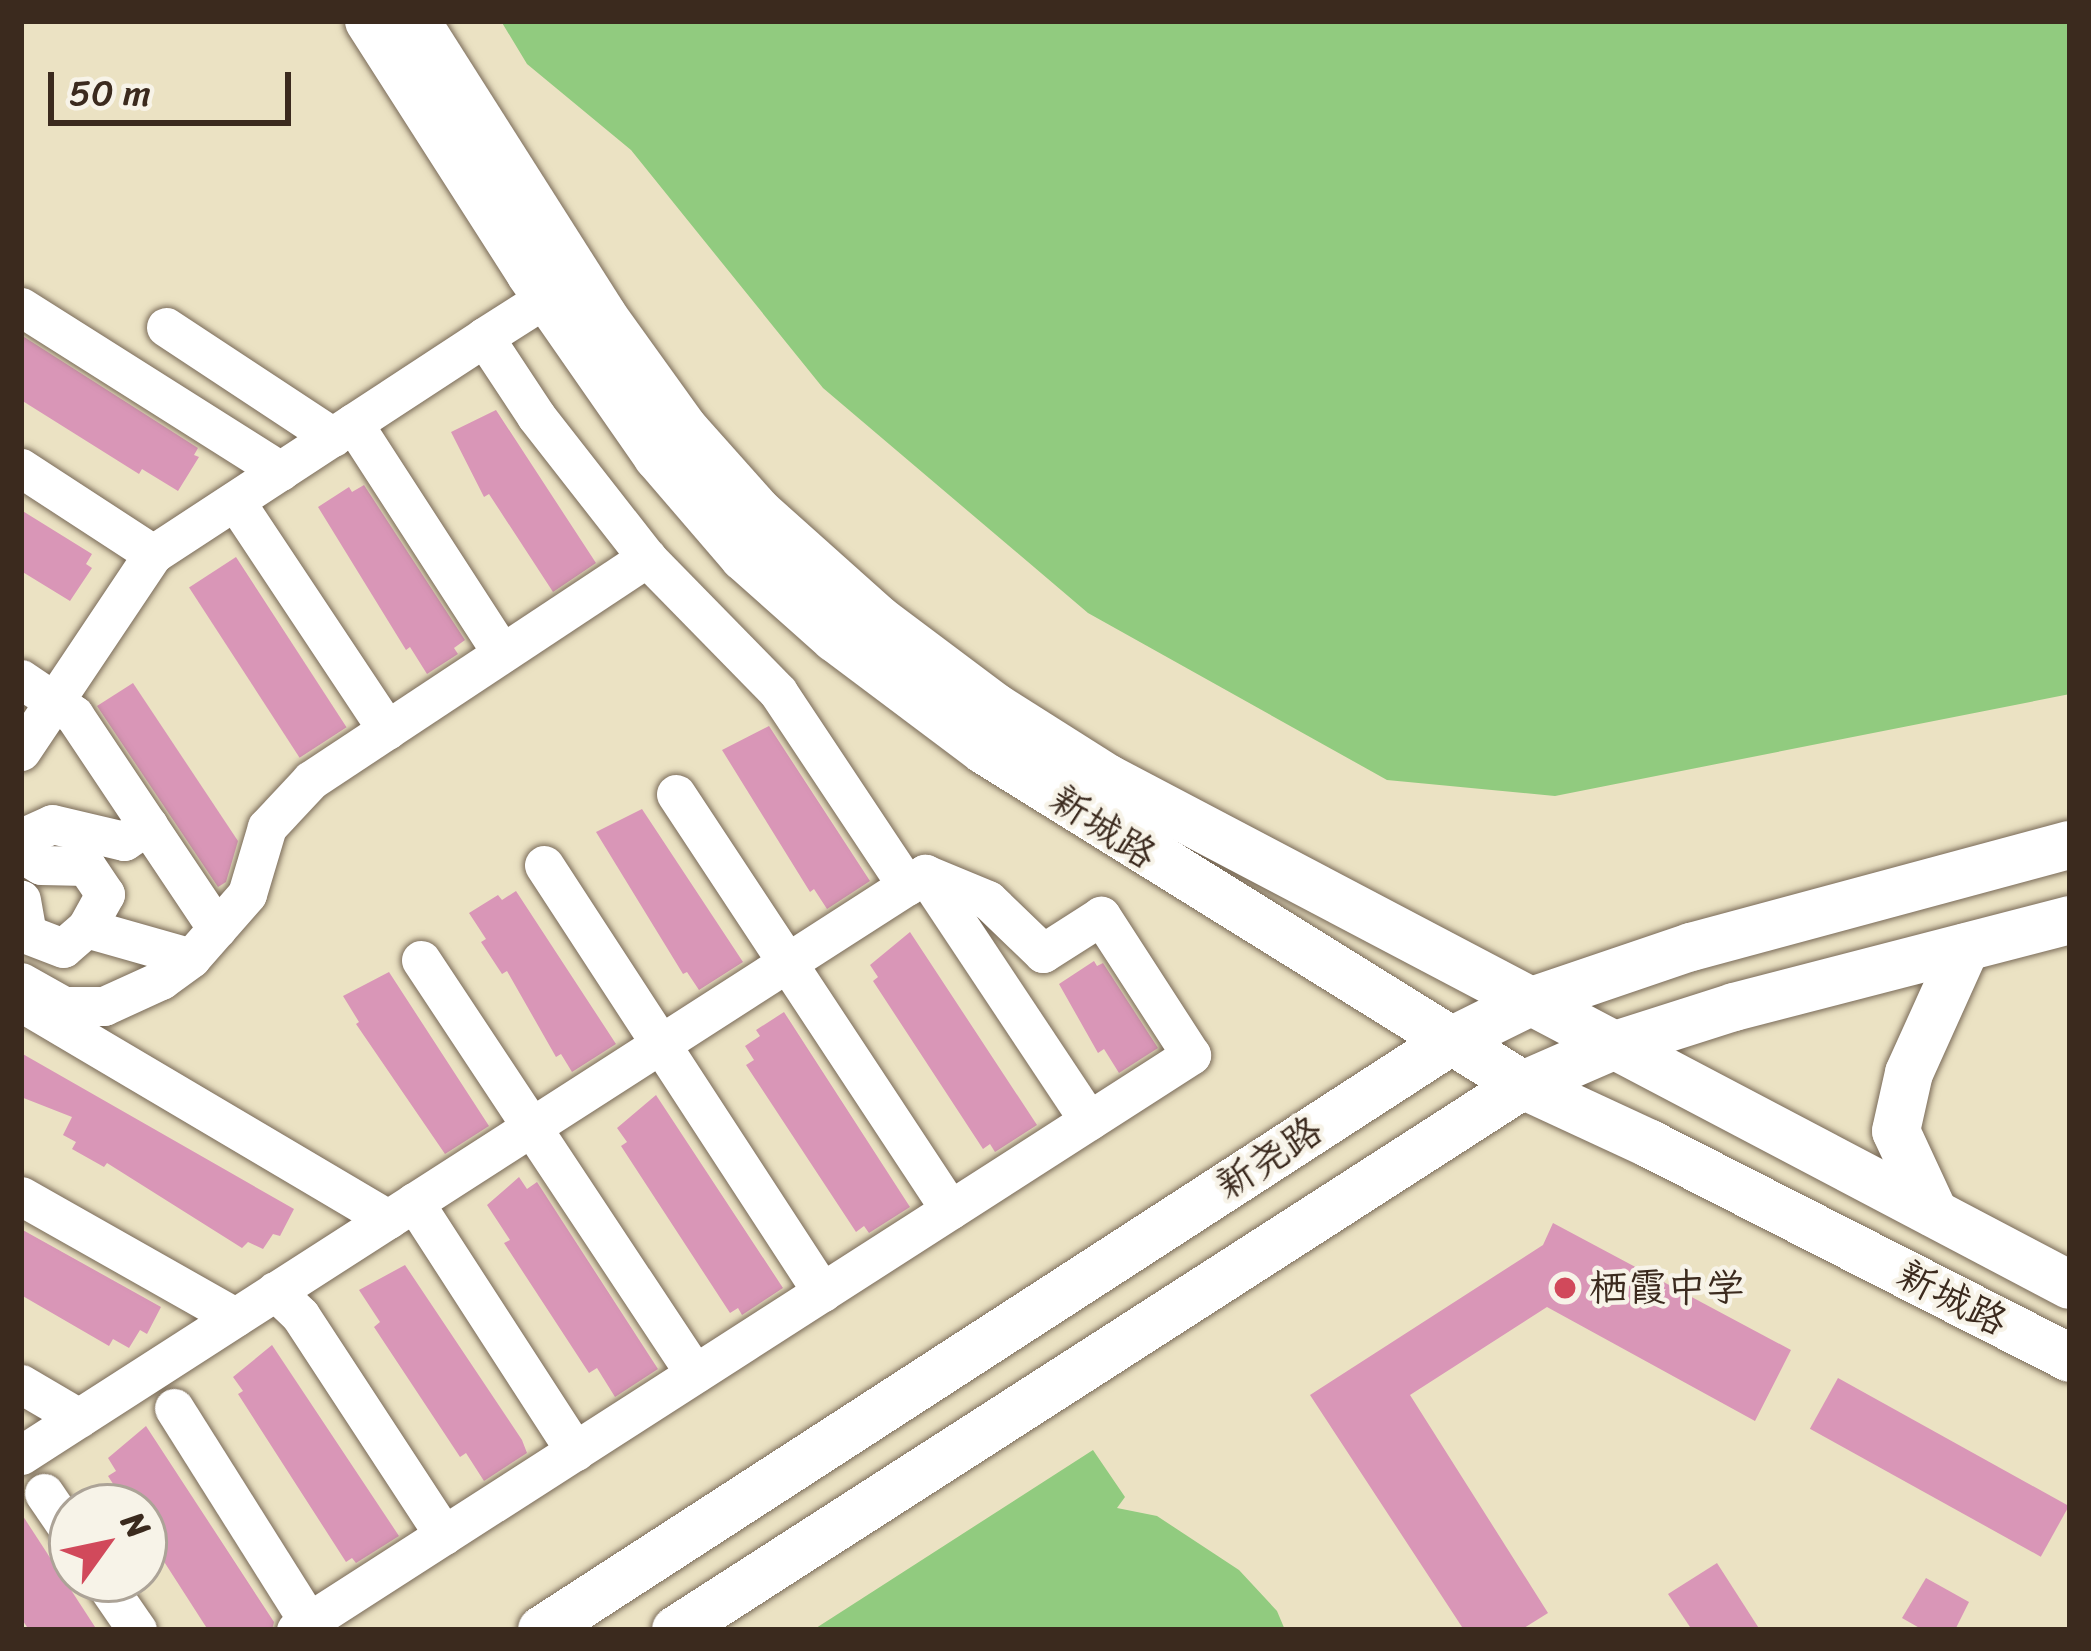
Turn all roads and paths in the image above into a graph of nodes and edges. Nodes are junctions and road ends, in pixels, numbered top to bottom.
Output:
1 (370, 21) edge
2 (416, 21) edge
3 (547, 297) junction
4 (21, 307) edge
5 (166, 327) dead end
6 (484, 338) junction
7 (343, 430) junction
8 (21, 468) edge
9 (280, 471) junction
10 (235, 501) junction
11 (153, 554) junction
12 (647, 558) junction
13 (502, 653) junction
14 (37, 690) edge
15 (387, 730) junction
16 (21, 751) edge
17 (676, 794) dead end
18 (148, 825) junction
19 (2070, 845) edge
20 (544, 865) dead end
21 (25, 871) edge
22 (916, 880) junction
23 (2070, 920) edge
24 (86, 928) junction
25 (204, 943) junction
26 (1966, 947) junction
27 (32, 955) edge
28 (421, 960) dead end
29 (787, 962) junction
30 (21, 982) edge
31 (1532, 1001) junction
32 (21, 1003) edge
33 (1451, 1041) junction
34 (661, 1043) junction
35 (1615, 1045) junction
36 (1523, 1085) junction
37 (1089, 1120) junction
38 (532, 1127) junction
39 (21, 1196) edge
40 (950, 1210) junction
41 (401, 1211) junction
42 (1934, 1213) junction
43 (2070, 1286) edge
44 (275, 1291) junction
45 (822, 1292) junction
46 (235, 1317) junction
47 (2070, 1358) edge
48 (695, 1373) junction
49 (21, 1384) edge
50 (174, 1408) dead end
51 (79, 1418) junction
52 (575, 1451) junction
53 (21, 1455) edge
54 (44, 1492) dead end
55 (48, 1498) edge
56 (444, 1535) junction
57 (118, 1603) edge
58 (302, 1626) edge
59 (137, 1630) edge
60 (542, 1630) edge
61 (676, 1630) edge

1 - 3 main road, 新城路
2 - 31 main road, 新城路
3 - 6 street
3 - 33 main road, 新城路
4 - 9 street
5 - 7 street
6 - 7 street
6 - 12 street
7 - 9 street
7 - 13 street
8 - 11 street
9 - 10 street
10 - 11 street
10 - 15 street
11 - 14 street
12 - 13 street
12 - 22 street
13 - 15 street
14 - 16 street
14 - 18 street
15 - 25 street
17 - 29 street
18 - 21 street
18 - 25 street
19 - 31 main road, 新尧路
20 - 34 street
21 - 24 street
21 - 27 street
22 - 29 street
22 - 37 street
22 - 37 street
23 - 26 main road, 新尧路
24 - 25 street
24 - 27 street
25 - 30 street
26 - 35 main road, 新尧路
26 - 42 main road
28 - 38 street
29 - 34 street
29 - 40 street
31 - 33 main road, 新尧路
31 - 35 main road, 新城路
32 - 41 street
33 - 36 main road, 新城路
33 - 60 main road, 新尧路
34 - 38 street
34 - 45 street
35 - 36 main road, 新尧路
35 - 42 main road, 新城路
36 - 47 main road, 新城路
36 - 61 main road, 新尧路
37 - 40 street
38 - 41 street
38 - 48 street
39 - 46 street
40 - 45 street
41 - 44 street
41 - 52 street
42 - 43 main road, 新城路
44 - 46 street
44 - 56 street
45 - 48 street
46 - 51 street
48 - 52 street
49 - 51 street
50 - 58 street
51 - 53 street
52 - 56 street
54 - 55 street
56 - 58 street
57 - 59 street

